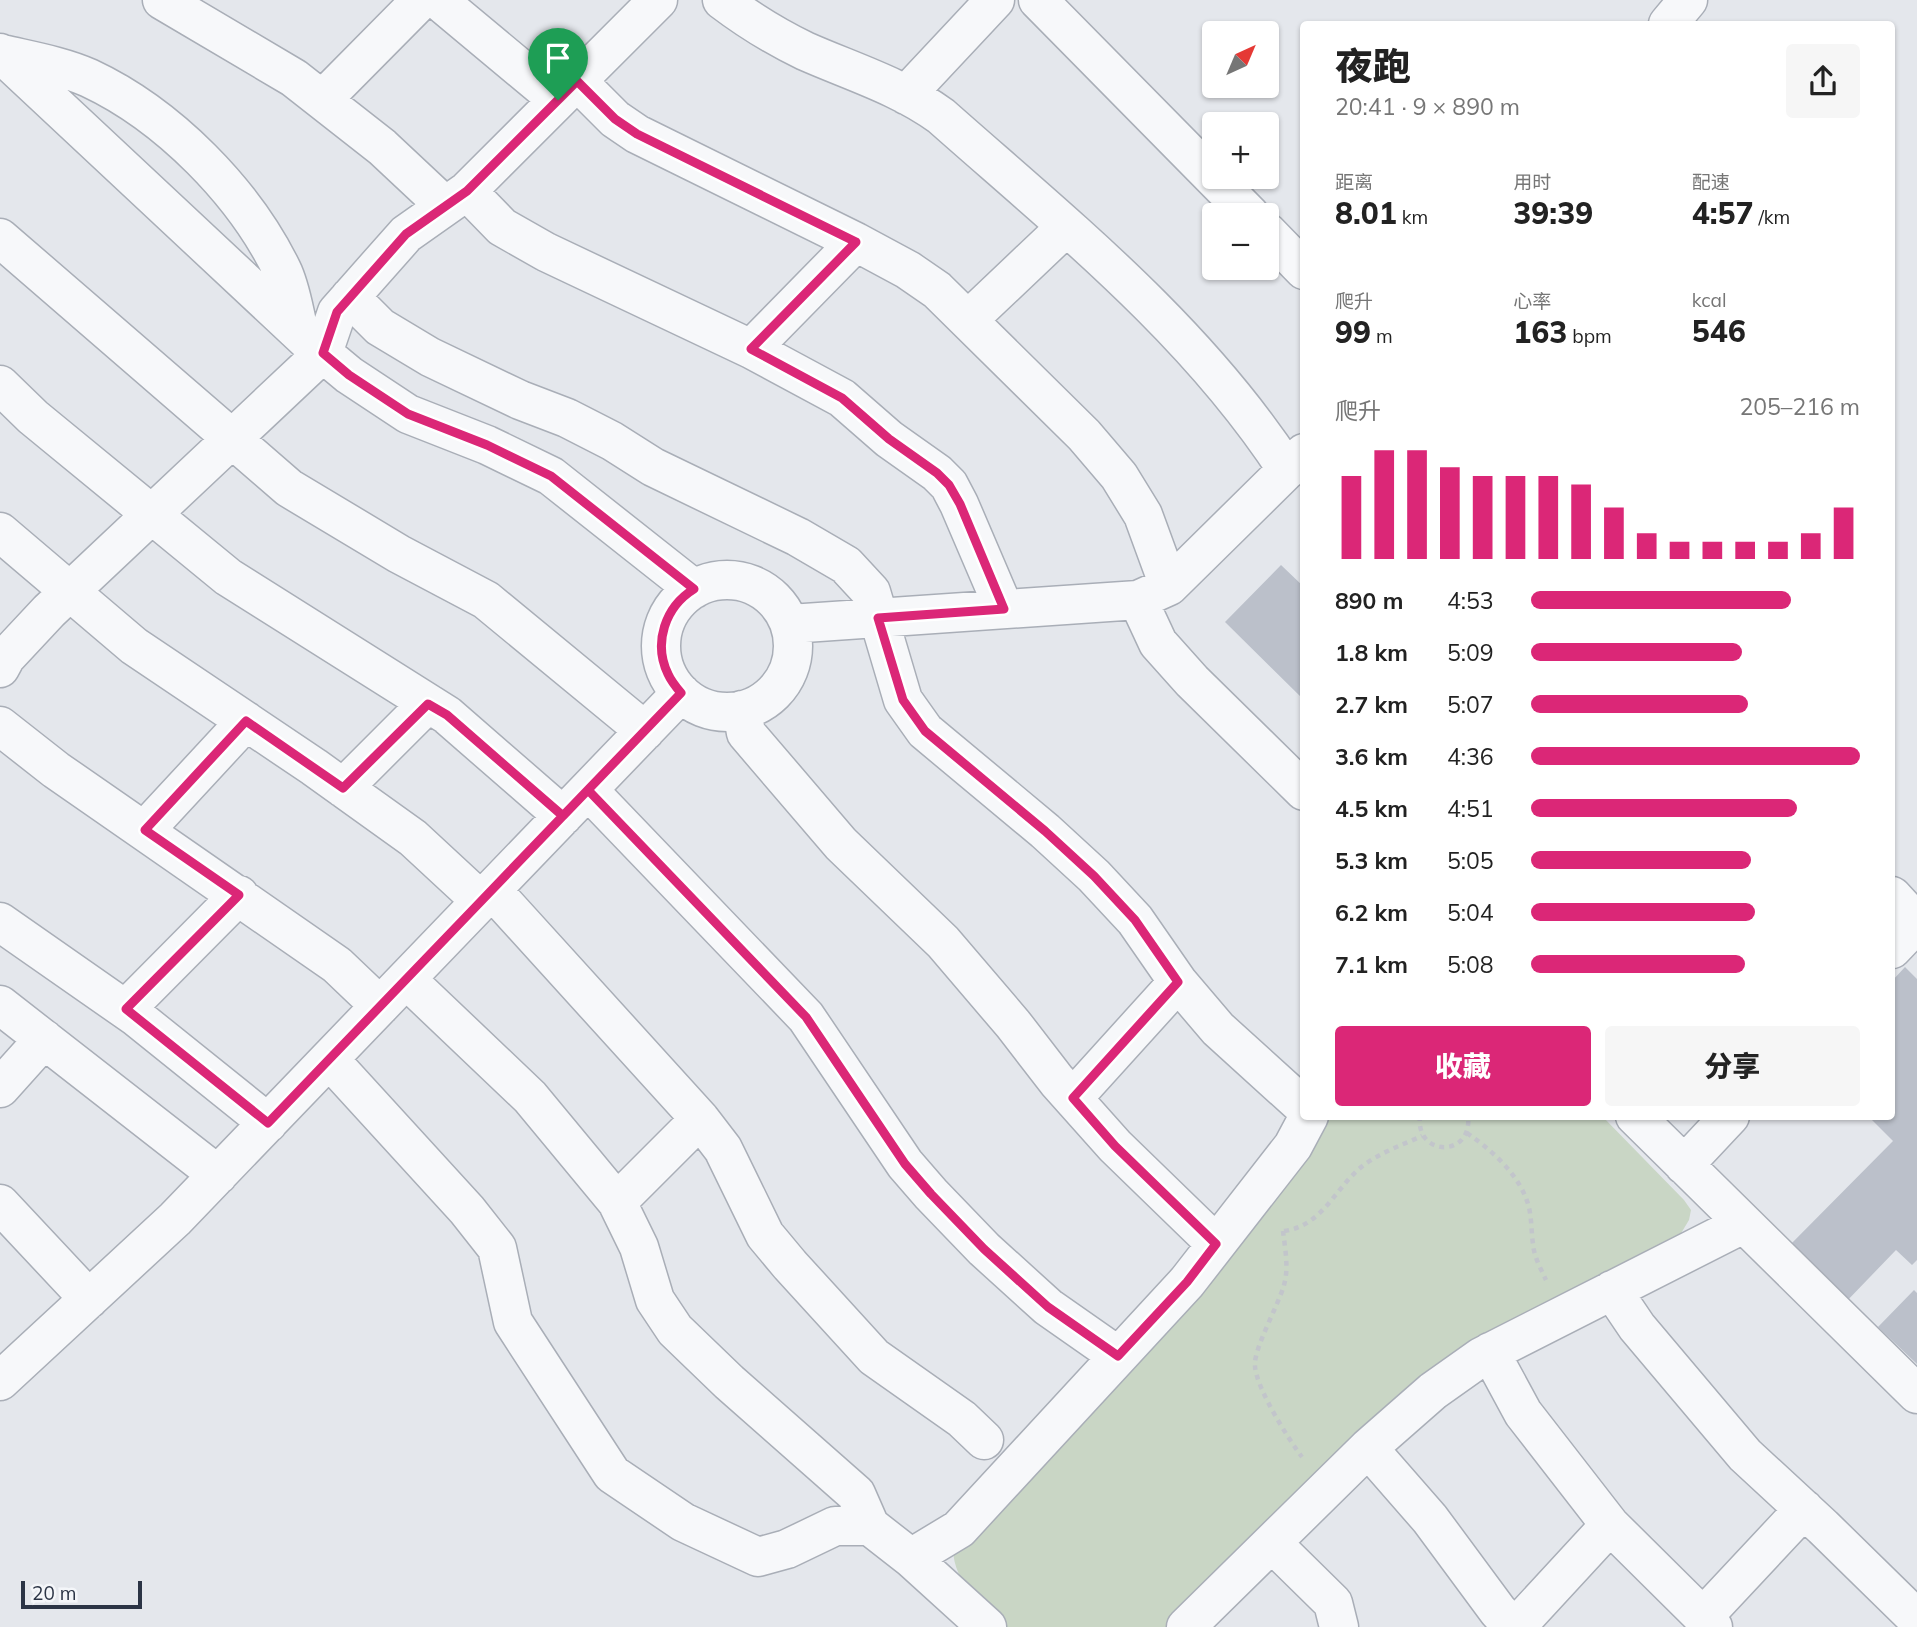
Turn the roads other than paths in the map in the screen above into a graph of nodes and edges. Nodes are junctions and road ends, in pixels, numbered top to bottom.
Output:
1 (162, 0) edge
2 (438, 0) edge
3 (658, 0) edge
4 (722, 0) edge
5 (995, 0) edge
6 (1038, 0) edge
7 (1688, 0) edge
8 (399, 7) edge
9 (1670, 21) edge
10 (0, 53) edge
11 (568, 91) junction
12 (906, 95) junction
13 (323, 99) junction
14 (456, 199) junction
15 (1238, 203) edge
16 (1066, 227) junction
17 (0, 238) edge
18 (856, 242) junction
19 (1279, 244) edge
20 (1300, 266) edge
21 (350, 297) junction
22 (968, 320) junction
23 (311, 342) junction
24 (751, 349) junction
25 (0, 385) edge
26 (233, 438) junction
27 (1295, 461) edge
28 (152, 514) junction
29 (0, 532) edge
30 (694, 589) junction
31 (71, 590) junction
32 (1153, 593) junction
33 (1004, 609) junction
34 (878, 618) junction
35 (790, 624) junction
36 (0, 668) edge
37 (681, 693) junction
38 (428, 704) junction
39 (742, 710) junction
40 (246, 721) junction
41 (0, 726) edge
42 (645, 731) junction
43 (1300, 787) edge
44 (343, 788) junction
45 (575, 803) junction
46 (145, 830) junction
47 (239, 895) junction
48 (486, 895) junction
49 (1895, 899) edge
50 (0, 922) edge
51 (1917, 923) edge
52 (1895, 946) edge
53 (1178, 982) junction
54 (393, 993) junction
55 (0, 1005) edge
56 (126, 1009) junction
57 (44, 1039) junction
58 (329, 1059) junction
59 (0, 1088) edge
60 (1073, 1098) junction
61 (1300, 1103) edge
62 (700, 1119) junction
63 (1307, 1120) edge
64 (1638, 1120) edge
65 (1726, 1120) edge
66 (268, 1123) junction
67 (1684, 1165) junction
68 (218, 1175) junction
69 (617, 1202) junction
70 (2, 1209) edge
71 (1744, 1224) junction
72 (1226, 1232) junction
73 (1612, 1290) junction
74 (89, 1298) junction
75 (1490, 1352) junction
76 (1118, 1356) junction
77 (0, 1381) edge
78 (1917, 1394) edge
79 (984, 1440) dead end
80 (1368, 1448) junction
81 (1804, 1509) junction
82 (1610, 1525) junction
83 (870, 1527) junction
84 (1272, 1543) junction
85 (911, 1558) junction
86 (1917, 1619) edge
87 (1708, 1622) edge
88 (987, 1627) edge
89 (1186, 1627) edge
90 (1339, 1627) edge
91 (1515, 1627) edge

1 - 13 street
2 - 11 street
3 - 11 street
4 - 12 street
5 - 12 street
6 - 15 street
7 - 9 street
8 - 13 street
10 - 23 street
10 - 23 street
11 - 14 street
11 - 18 street
12 - 16 street
13 - 14 street
14 - 21 street
14 - 24 street
16 - 22 street
16 - 27 street
17 - 26 street
18 - 22 street
18 - 24 street
19 - 20 street
21 - 23 street
21 - 34 street
22 - 32 street
23 - 26 street
23 - 30 street
24 - 33 street
25 - 28 street
26 - 28 street
26 - 42 street
27 - 32 street
28 - 31 street
28 - 38 street
29 - 31 street
30 - 35 street
30 - 37 street
31 - 36 street
31 - 40 street
32 - 33 street
32 - 43 street
33 - 34 street
34 - 35 street
34 - 53 street
35 - 39 street
37 - 39 street
37 - 42 street
38 - 44 street
38 - 45 street
39 - 60 street
40 - 44 street
40 - 46 street
41 - 46 street
42 - 45 street
44 - 48 street
45 - 48 street
45 - 76 street
46 - 47 street
47 - 54 street
47 - 56 street
48 - 54 street
48 - 62 street
49 - 51 street
50 - 56 street
51 - 52 street
53 - 60 street
53 - 61 street
54 - 58 street
54 - 69 street
55 - 57 street
56 - 66 street
57 - 59 street
57 - 68 street
58 - 66 street
58 - 83 street
60 - 72 street
62 - 69 street
62 - 79 street
63 - 72 street
64 - 67 street
65 - 67 street
66 - 68 street
67 - 71 street
68 - 74 street
69 - 83 street
70 - 74 street
71 - 73 street
71 - 78 street
72 - 76 street
73 - 75 street
73 - 81 street
74 - 77 street
75 - 80 street
75 - 82 street
76 - 85 street
80 - 84 street
80 - 91 street
81 - 86 street
81 - 87 street
82 - 87 street
82 - 91 street
83 - 85 street
84 - 89 street
84 - 90 street
85 - 88 street

